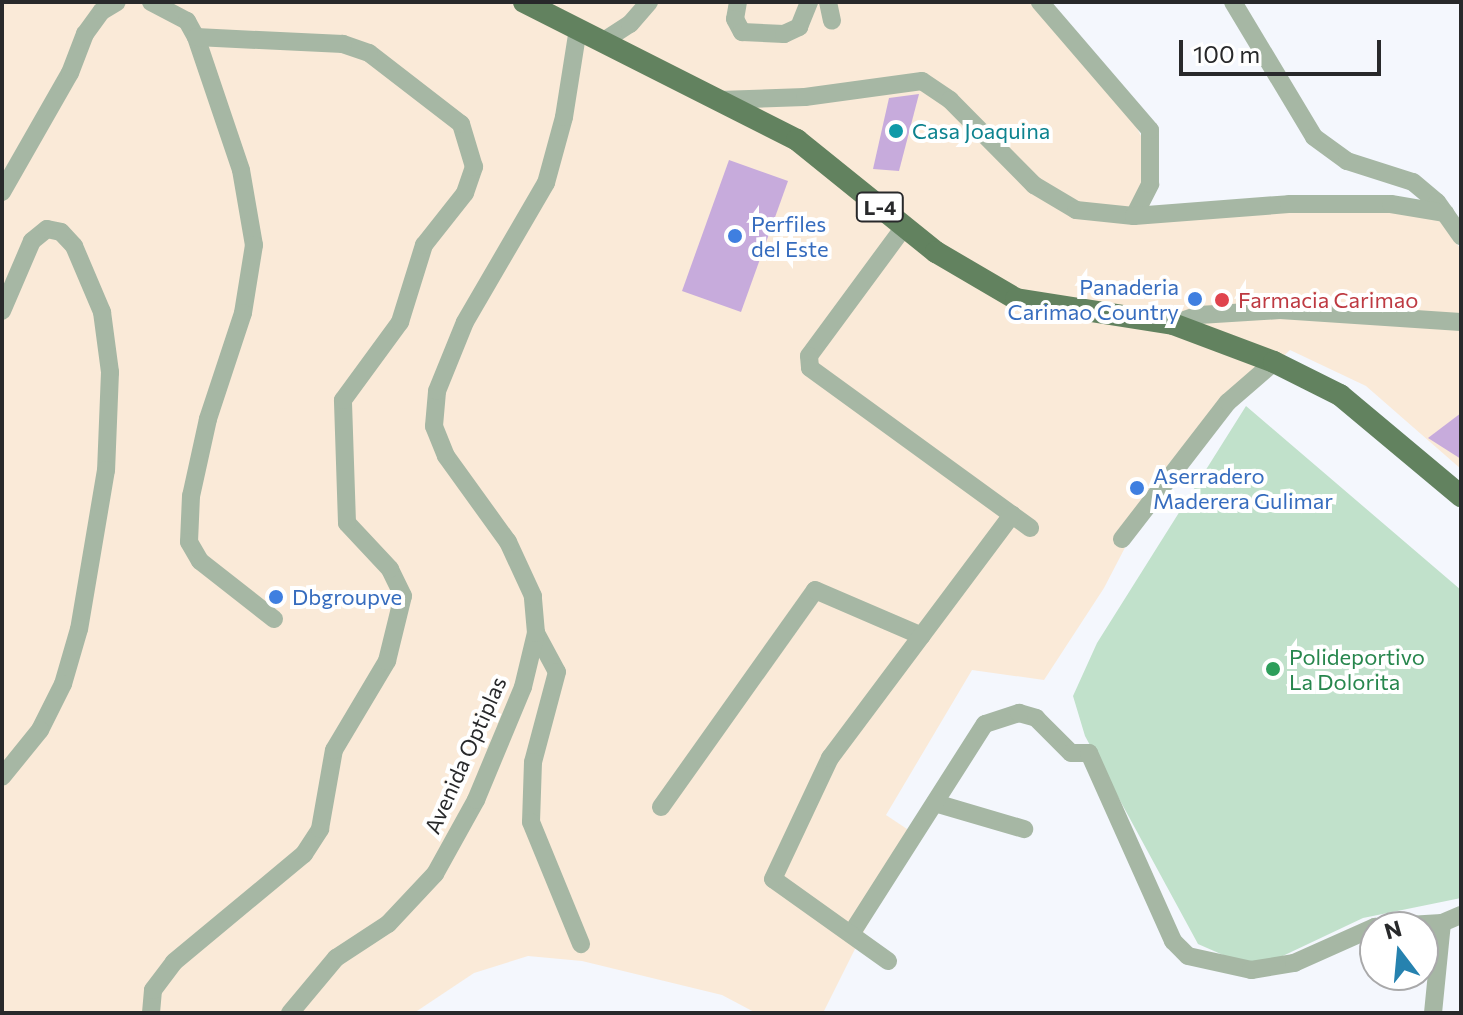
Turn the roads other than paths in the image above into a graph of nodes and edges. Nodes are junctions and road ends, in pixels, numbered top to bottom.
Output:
1 (117, 2) edge
2 (151, 2) edge
3 (524, 2) edge
4 (649, 2) edge
5 (738, 2) edge
6 (809, 2) edge
7 (1040, 2) edge
8 (1233, 2) edge
9 (578, 29) junction
10 (196, 37) junction
11 (602, 42) junction
12 (719, 100) junction
13 (2, 192) edge
14 (1445, 213) junction
15 (1134, 216) junction
16 (904, 227) junction
17 (1461, 236) edge
18 (2, 311) edge
19 (1461, 322) edge
20 (1173, 324) junction
21 (1274, 362) junction
22 (1461, 496) edge
23 (1012, 515) junction
24 (1030, 528) dead end
25 (1122, 539) dead end
26 (274, 619) dead end
27 (536, 633) junction
28 (922, 636) junction
29 (2, 777) edge
30 (935, 803) junction
31 (661, 807) dead end
32 (1024, 829) dead end
33 (1461, 915) edge
34 (1439, 923) edge
35 (1442, 923) junction
36 (851, 934) junction
37 (1359, 934) edge
38 (581, 944) dead end
39 (888, 961) dead end
40 (151, 1013) edge
41 (290, 1013) edge
42 (1433, 1013) edge

1 - 13 street
2 - 10 street
3 - 9 main road, L-4
4 - 11 street
5 - 6 street
7 - 15 street
8 - 14 street
9 - 11 main road, L-4
9 - 27 street, Avenida Optiplas
10 - 26 street
10 - 40 street
11 - 12 main road, L-4
12 - 15 street
12 - 16 main road, L-4
14 - 15 street
14 - 17 street
16 - 20 main road, L-4
16 - 23 street
18 - 29 street
19 - 20 street
20 - 21 main road, L-4
21 - 22 main road, L-4
21 - 25 street
23 - 24 street
23 - 28 street
27 - 38 street
27 - 41 street, Avenida Optiplas
28 - 31 street
28 - 36 street
30 - 32 street
30 - 36 street
30 - 37 street
33 - 35 street
34 - 35 street
35 - 42 street
36 - 39 street

